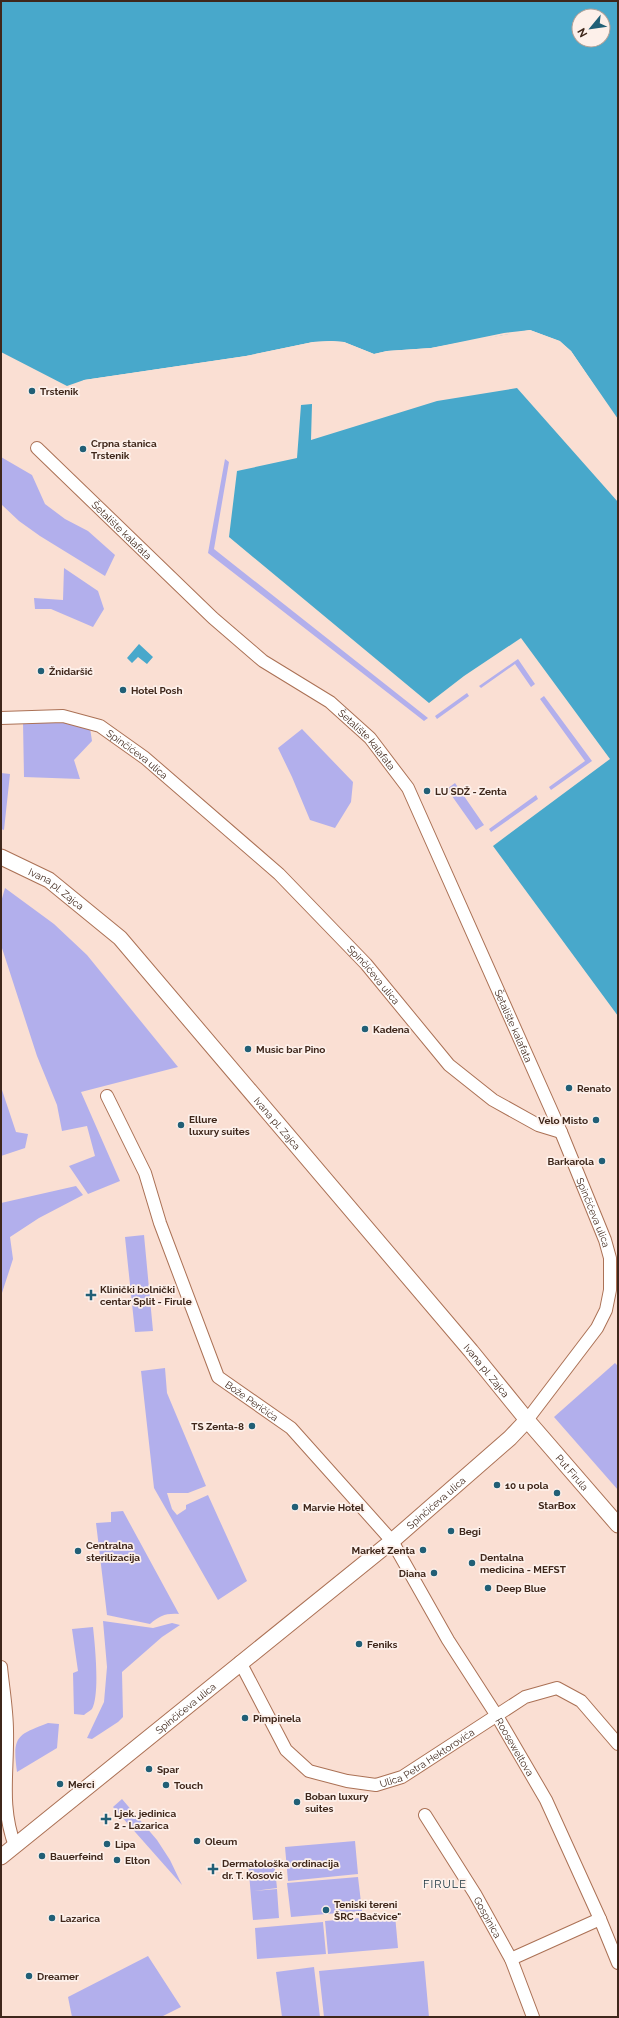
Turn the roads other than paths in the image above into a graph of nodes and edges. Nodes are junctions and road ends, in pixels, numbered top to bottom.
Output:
1 (37, 448) dead end
2 (1, 718) edge
3 (1, 857) edge
4 (107, 1096) dead end
5 (561, 1132) junction
6 (527, 1420) junction
7 (618, 1525) edge
8 (392, 1541) junction
9 (240, 1662) junction
10 (1, 1667) edge
11 (497, 1716) junction
12 (618, 1744) edge
13 (425, 1815) dead end
14 (15, 1846) junction
15 (1, 1857) edge
16 (600, 1919) junction
17 (511, 1959) junction
18 (618, 1963) edge
19 (533, 2017) edge

1 - 5 street, Šetalište kalafata
2 - 5 street, Spinčićeva ulica
3 - 6 street, Ivana pl. Zajca
4 - 8 street, Bože Peričića
5 - 6 street, Spinčićeva ulica
6 - 7 street, Put Firula
6 - 8 street, Spinčićeva ulica
8 - 9 street, Spinčićeva ulica
8 - 11 street, Rooseweltova
9 - 11 street, Ulica Petra Hektorovića
9 - 14 street, Spinčićeva ulica
10 - 14 street
11 - 12 street, Ulica Petra Hektorovića
11 - 16 street, Rooseweltova
13 - 17 street, Gospinica
14 - 15 street, Spinčićeva ulica
16 - 17 street
16 - 18 street, Rooseweltova
17 - 19 street, Gospinica

